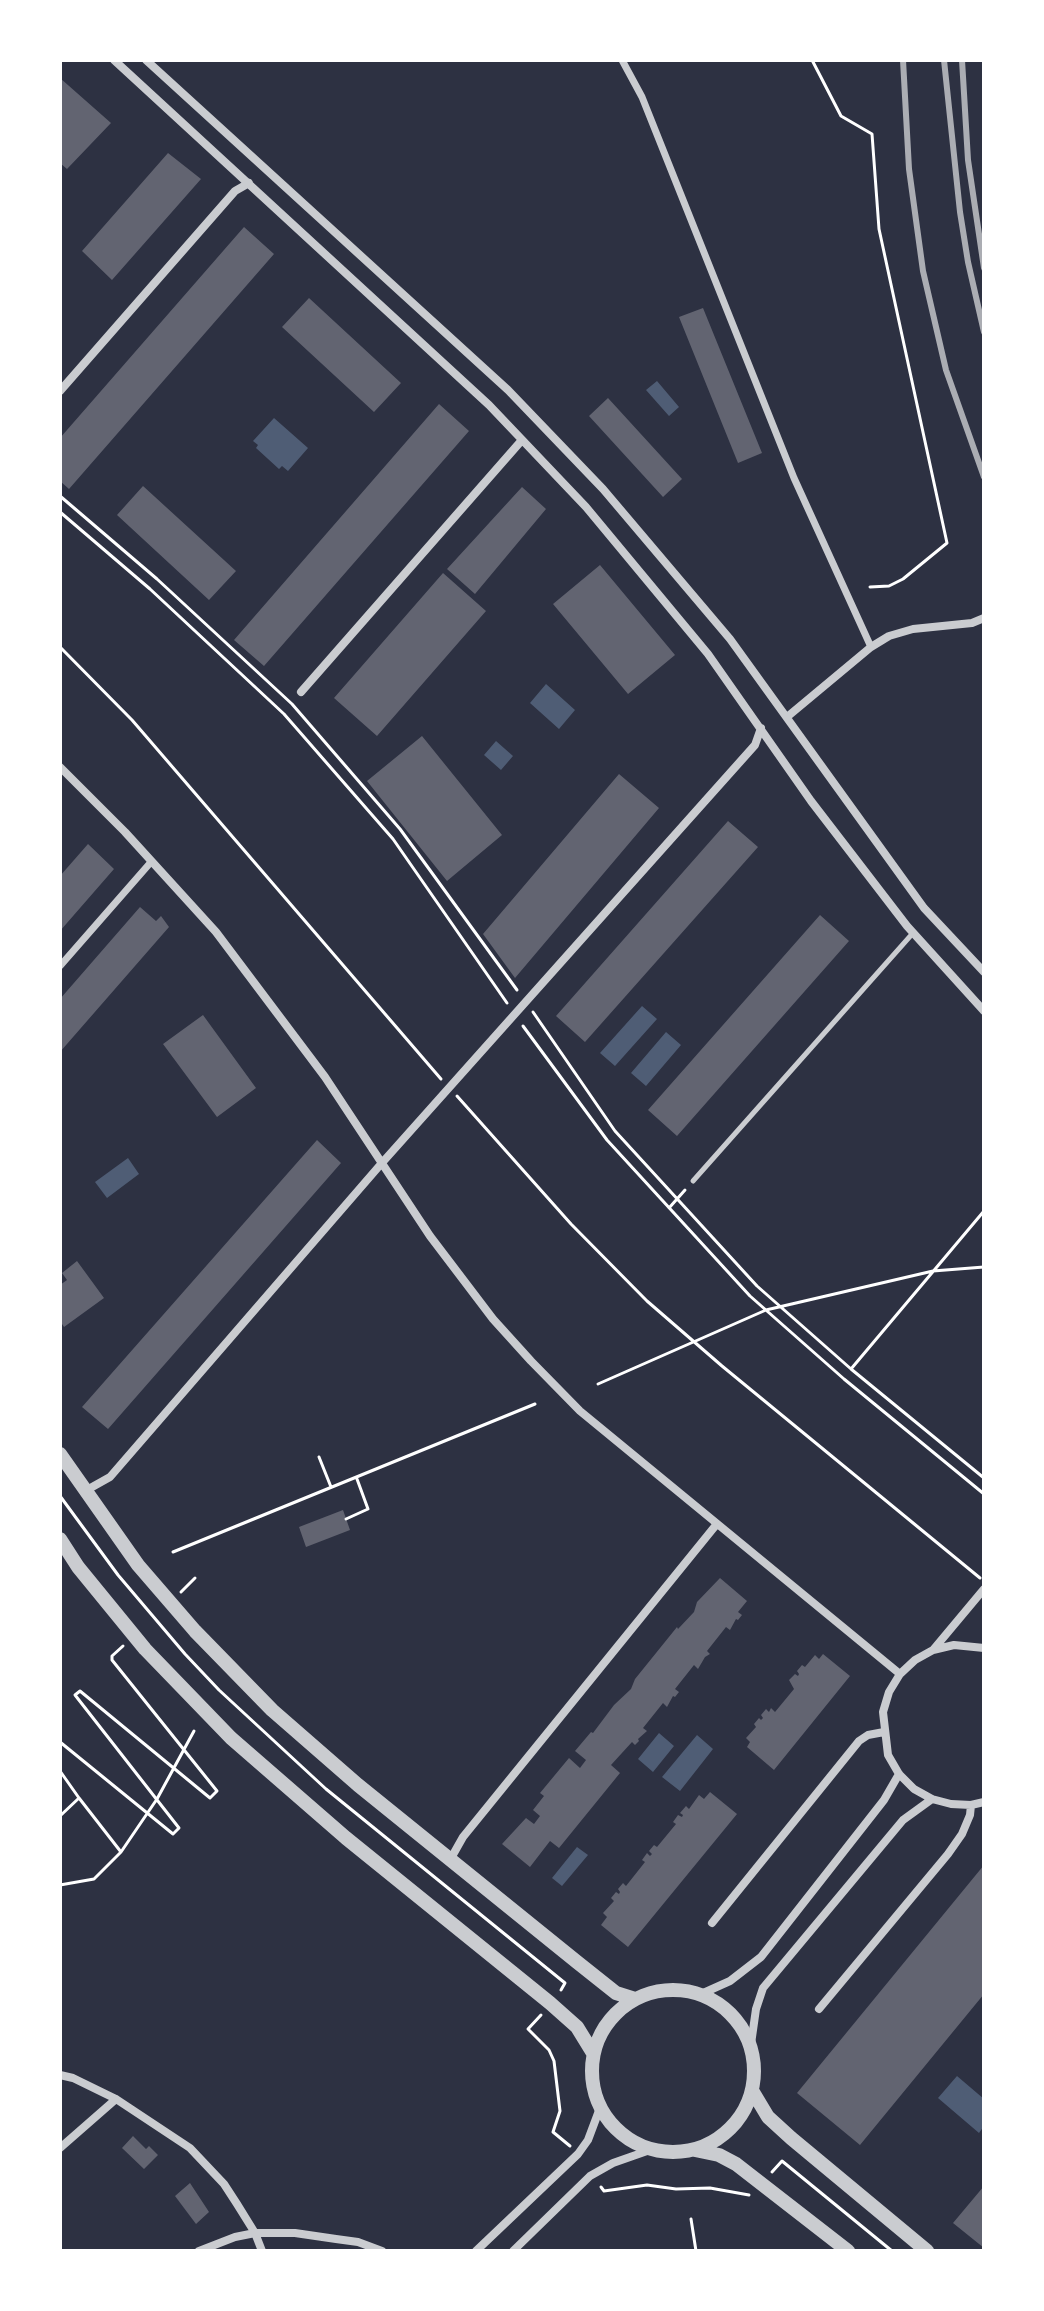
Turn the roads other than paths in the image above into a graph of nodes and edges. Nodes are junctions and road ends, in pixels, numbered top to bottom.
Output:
1 (114, 60) edge
2 (146, 60) edge
3 (622, 60) edge
4 (249, 183) junction
5 (60, 391) edge
6 (522, 440) junction
7 (984, 618) edge
8 (871, 647) junction
9 (301, 692) dead end
10 (787, 717) junction
11 (761, 728) junction
12 (60, 767) edge
13 (151, 862) junction
14 (913, 933) junction
15 (60, 966) edge
16 (984, 972) edge
17 (984, 1011) edge
18 (381, 1164) junction
19 (693, 1181) road end
20 (60, 1454) edge
21 (85, 1491) junction
22 (716, 1525) junction
23 (60, 1539) edge
24 (984, 1589) edge
25 (984, 1648) edge
26 (933, 1650) junction
27 (900, 1674) junction
28 (884, 1732) junction
29 (899, 1774) junction
30 (932, 1799) junction
31 (984, 1802) edge
32 (971, 1805) junction
33 (450, 1860) junction
34 (712, 1923) dead end
35 (701, 1994) junction
36 (635, 1999) junction
37 (819, 2009) dead end
38 (751, 2044) junction
39 (593, 2053) junction
40 (60, 2075) edge
41 (753, 2092) junction
42 (116, 2099) junction
43 (600, 2108) junction
44 (60, 2148) edge
45 (650, 2150) junction
46 (695, 2150) junction
47 (255, 2233) junction
48 (199, 2251) edge
49 (262, 2251) edge
50 (382, 2251) edge
51 (476, 2251) edge
52 (513, 2251) edge
53 (848, 2251) edge
54 (927, 2251) edge

1 - 4 street
2 - 10 street
3 - 8 street
4 - 5 street
4 - 6 street
6 - 9 street
6 - 11 street
7 - 8 street
8 - 10 street
10 - 16 street
11 - 14 street
11 - 18 street
12 - 13 street
13 - 15 street
13 - 18 street
14 - 17 street
14 - 19 lane
18 - 21 street
18 - 22 street
20 - 21 street
21 - 33 street
22 - 27 street
22 - 33 street
23 - 39 street
24 - 26 street
25 - 26 street
26 - 27 street
27 - 28 street
28 - 29 street
28 - 34 street
29 - 30 street
29 - 35 street
30 - 32 street
30 - 38 street
31 - 32 street
32 - 37 street
33 - 36 street
35 - 36 street
35 - 38 street
36 - 39 street
38 - 41 street
39 - 43 street
40 - 42 street
41 - 46 street
41 - 54 street
42 - 44 street
42 - 47 street
43 - 45 street
43 - 51 street
45 - 46 street
45 - 52 street
46 - 53 street
47 - 48 street
47 - 49 street
47 - 50 street

